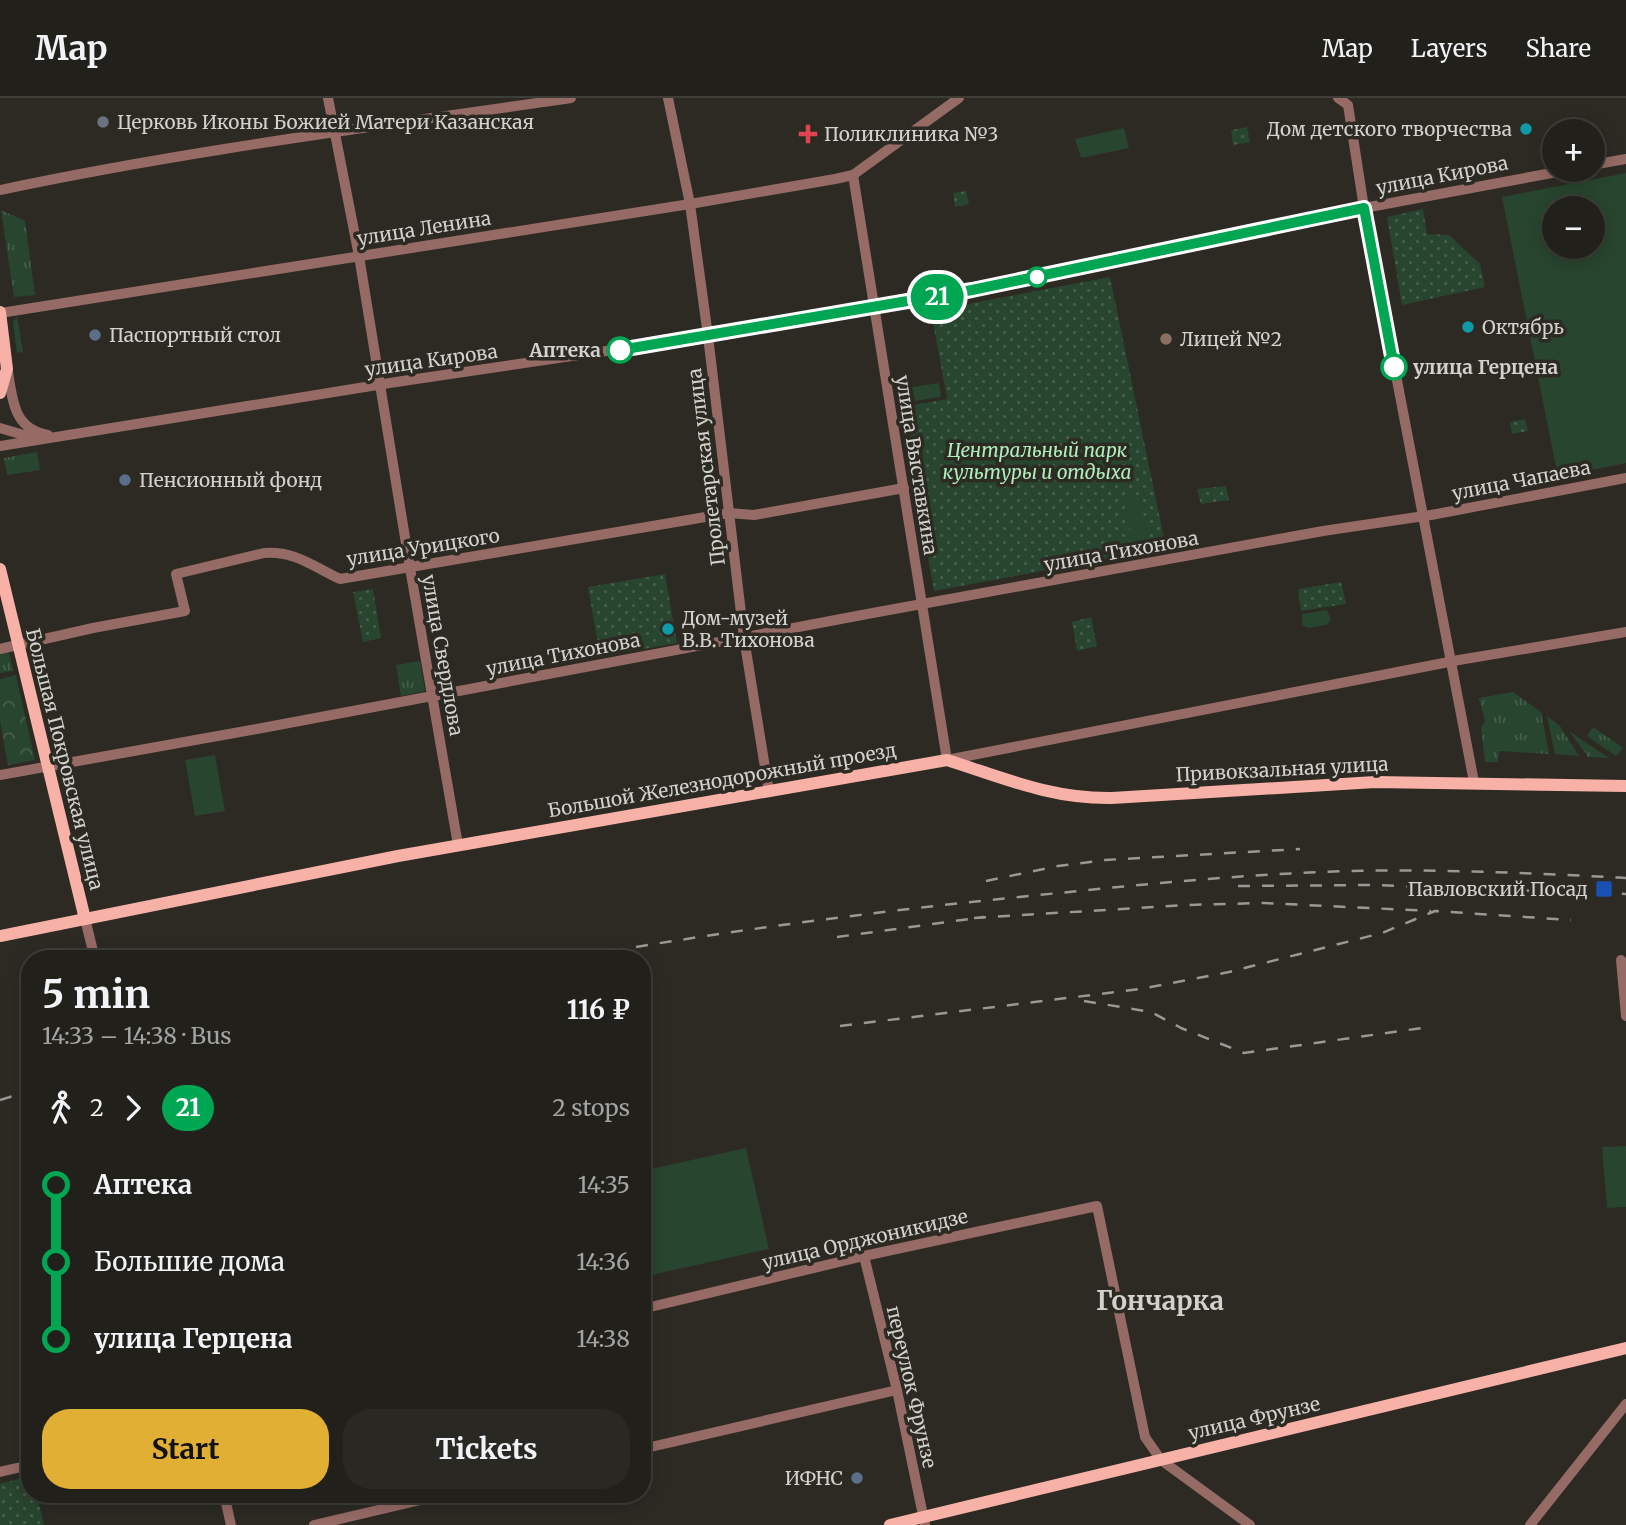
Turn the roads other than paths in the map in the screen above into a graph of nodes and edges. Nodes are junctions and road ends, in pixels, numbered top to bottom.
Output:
1 (328, 98) edge
2 (571, 98) edge
3 (668, 98) edge
4 (959, 98) edge
5 (1338, 98) edge
6 (1351, 102) edge
7 (334, 132) junction
8 (1626, 159) edge
9 (1605, 163) edge
10 (853, 175) junction
11 (1542, 175) edge
12 (0, 190) edge
13 (690, 204) junction
14 (1364, 208) junction
15 (359, 256) junction
16 (874, 308) junction
17 (0, 312) edge
18 (1, 331) edge
19 (708, 336) junction
20 (7, 369) junction
21 (381, 385) junction
22 (1, 390) edge
23 (0, 428) edge
24 (56, 437) junction
25 (38, 439) junction
26 (0, 446) edge
27 (1626, 478) edge
28 (904, 488) junction
29 (729, 513) junction
30 (1422, 517) junction
31 (410, 568) junction
32 (0, 569) edge
33 (922, 605) junction
34 (1626, 632) edge
35 (744, 638) junction
36 (17, 645) junction
37 (0, 649) edge
38 (1450, 662) junction
39 (432, 696) junction
40 (947, 760) junction
41 (48, 766) junction
42 (0, 775) edge
43 (1474, 782) junction
44 (1626, 786) edge
45 (769, 792) junction
46 (458, 845) junction
47 (85, 919) junction
48 (0, 936) edge
49 (93, 950) edge
50 (1621, 960) dead end
51 (1626, 1016) edge
52 (864, 1256) junction
53 (651, 1306) edge
54 (1626, 1348) edge
55 (897, 1390) junction
56 (1626, 1404) edge
57 (651, 1447) edge
58 (1161, 1460) junction
59 (21, 1467) edge
60 (0, 1472) edge
61 (225, 1503) edge
62 (408, 1503) edge
63 (924, 1521) edge
64 (230, 1525) edge
65 (314, 1525) edge
66 (890, 1525) edge
67 (1250, 1525) edge
68 (1531, 1525) edge

1 - 7 street, улица Свердлова
2 - 7 street
3 - 13 street, Пролетарская улица
4 - 10 street
5 - 6 street
6 - 14 street
7 - 12 street
7 - 15 street, улица Свердлова
8 - 9 street
10 - 13 street, улица Ленина
10 - 16 street, улица Выставкина
11 - 14 street, улица Кирова
13 - 15 street, улица Ленина
13 - 19 street, Пролетарская улица
14 - 16 street, улица Кирова
14 - 30 street
15 - 17 street, улица Ленина
15 - 21 street, улица Свердлова
16 - 19 street, улица Кирова
16 - 28 street, улица Выставкина
17 - 18 main road
18 - 20 main road
19 - 21 street, улица Кирова
19 - 29 street, Пролетарская улица
20 - 22 main road
20 - 24 street
21 - 24 street, улица Кирова
21 - 31 street, улица Свердлова
23 - 25 street
24 - 25 street, улица Кирова
25 - 26 street, улица Кирова
27 - 30 street, улица Чапаева
28 - 29 street, улица Урицкого
28 - 33 street, улица Выставкина
29 - 31 street, улица Урицкого
29 - 35 street, Пролетарская улица
30 - 33 street, улица Тихонова
30 - 38 street
31 - 36 street, улица Урицкого
31 - 39 street, улица Свердлова
32 - 36 main road, Большая Покровская улица
33 - 35 street, улица Тихонова
33 - 40 street, улица Выставкина
34 - 38 street, Большой Железнодорожный проезд
35 - 39 street, улица Тихонова
35 - 45 street, Пролетарская улица
36 - 37 street, улица Урицкого
36 - 41 main road, Большая Покровская улица
38 - 40 street, Большой Железнодорожный проезд
38 - 43 street
39 - 41 street, улица Тихонова
39 - 46 street, улица Свердлова
40 - 43 main road, Привокзальная улица
40 - 45 main road, Большой Железнодорожный проезд
41 - 42 street, улица Тихонова
41 - 47 main road, Большая Покровская улица
43 - 44 main road, Привокзальная улица
45 - 46 main road, Большой Железнодорожный проезд
46 - 47 main road, Большой Железнодорожный проезд
47 - 48 main road, Большой Железнодорожный проезд
47 - 49 street, Большая Покровская улица
50 - 51 street
52 - 53 street, улица Орджоникидзе
52 - 55 street, переулок Фрунзе
52 - 58 street, улица Орджоникидзе
54 - 58 main road, улица Фрунзе
55 - 57 street
55 - 63 street, переулок Фрунзе
56 - 68 street
58 - 63 main road, улица Фрунзе
58 - 67 street
59 - 60 street
61 - 64 street
62 - 65 street
63 - 66 main road, улица Фрунзе

